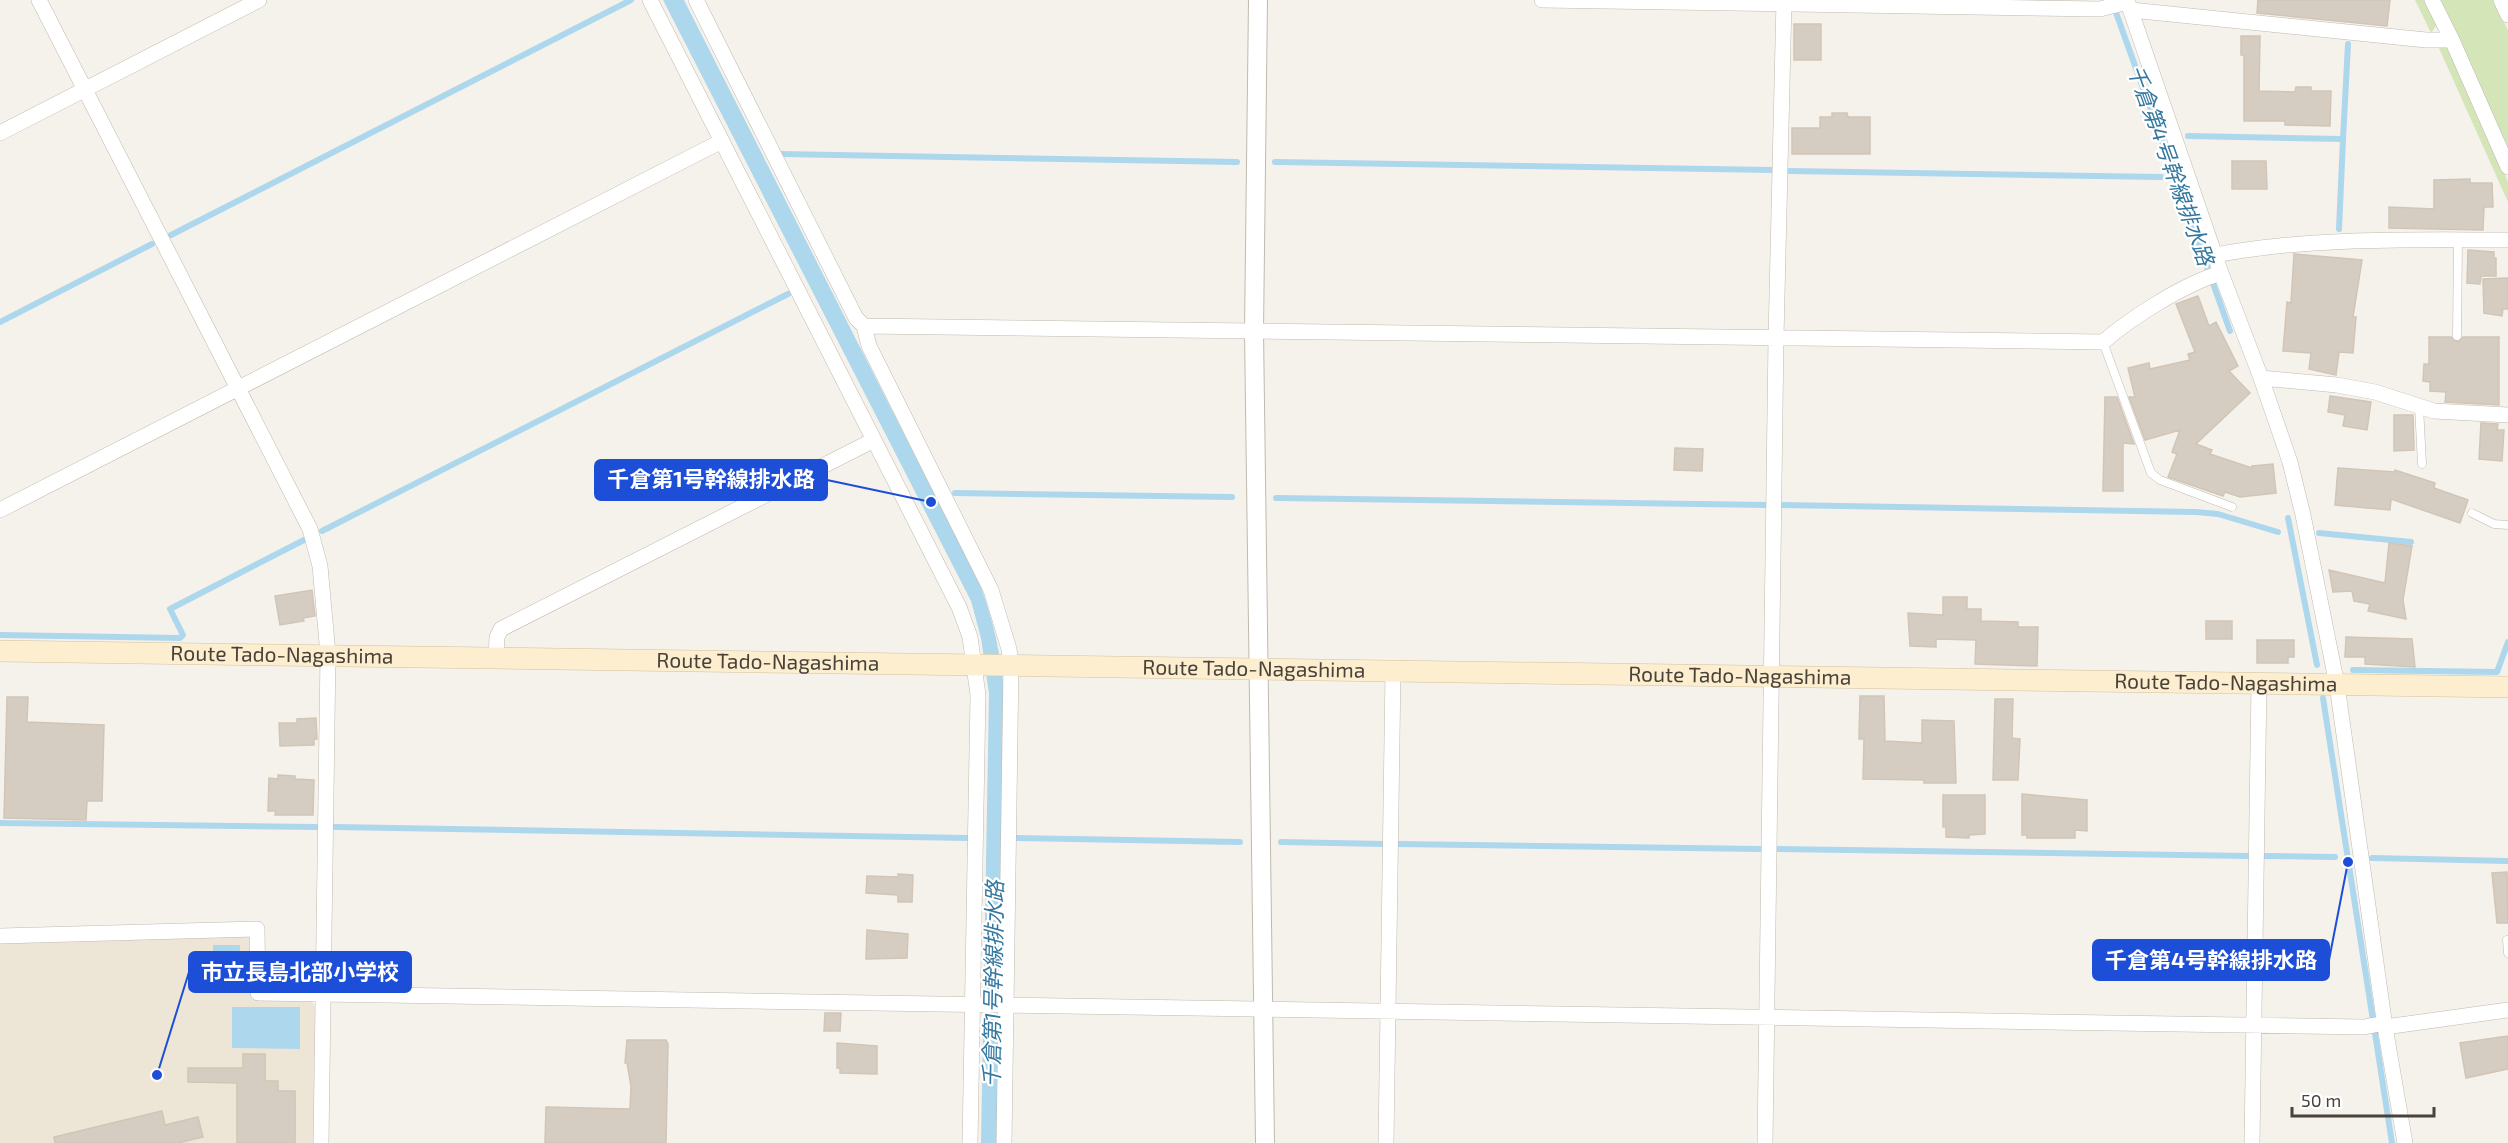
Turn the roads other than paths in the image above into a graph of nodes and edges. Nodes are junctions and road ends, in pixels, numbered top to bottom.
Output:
1 (39, 0) edge
2 (259, 0) edge
3 (650, 0) edge
4 (696, 0) edge
5 (1258, 0) edge
6 (1542, 0) edge
7 (2432, 0) edge
8 (2501, 0) edge
9 (1784, 2) edge
10 (2127, 4) edge
11 (2508, 15) edge
12 (2452, 40) junction
13 (85, 89) junction
14 (0, 133) edge
15 (722, 141) junction
16 (2508, 167) edge
17 (2458, 240) junction
18 (2508, 240) edge
19 (2215, 255) junction
20 (2219, 273) junction
21 (864, 326) junction
22 (1254, 331) junction
23 (2457, 336) dead end
24 (1776, 338) junction
25 (2103, 342) junction
26 (2261, 378) junction
27 (238, 388) junction
28 (2419, 406) junction
29 (2508, 415) edge
30 (874, 440) junction
31 (2422, 464) dead end
32 (2232, 507) dead end
33 (0, 510) edge
34 (2472, 513) dead end
35 (2508, 525) edge
36 (0, 651) edge
37 (328, 654) junction
38 (496, 658) junction
39 (977, 664) junction
40 (1009, 665) junction
41 (1260, 669) junction
42 (1393, 671) junction
43 (1772, 676) junction
44 (2259, 684) junction
45 (2506, 684) edge
46 (2337, 685) junction
47 (0, 936) edge
48 (2507, 940) edge
49 (2508, 953) edge
50 (323, 994) junction
51 (976, 1003) junction
52 (1004, 1004) junction
53 (1263, 1008) junction
54 (1388, 1010) junction
55 (2508, 1010) edge
56 (1767, 1017) junction
57 (2254, 1025) junction
58 (2384, 1025) junction
59 (321, 1143) edge
60 (970, 1143) edge
61 (1004, 1143) edge
62 (1265, 1143) edge
63 (1386, 1143) edge
64 (1765, 1143) edge
65 (2252, 1143) edge
66 (2404, 1143) edge

1 - 13 street
2 - 13 street
3 - 15 street
4 - 21 street
5 - 22 street
6 - 9 street
7 - 12 street
8 - 11 street
9 - 10 street
9 - 24 street
10 - 12 street
10 - 19 street
12 - 16 street
13 - 14 street
13 - 27 street
15 - 27 street
15 - 30 street
17 - 18 street
17 - 19 street
17 - 23 lane
19 - 20 street
20 - 25 street
20 - 26 street
21 - 22 street
21 - 40 street
22 - 24 street
22 - 41 street
24 - 25 street
24 - 43 street
25 - 32 lane
26 - 28 street
26 - 46 street
27 - 33 street
27 - 37 street
28 - 29 street
28 - 31 lane
30 - 38 street
30 - 39 street
34 - 35 lane
36 - 37 main road, Route Tado-Nagashima
37 - 38 main road, Route Tado-Nagashima
37 - 50 street
38 - 39 main road, Route Tado-Nagashima
39 - 40 main road, Route Tado-Nagashima
39 - 51 street
40 - 41 main road, Route Tado-Nagashima
40 - 52 street
41 - 42 main road, Route Tado-Nagashima
41 - 53 street
42 - 43 main road, Route Tado-Nagashima
42 - 54 street
43 - 44 main road, Route Tado-Nagashima
43 - 56 street
44 - 46 main road, Route Tado-Nagashima
44 - 57 street
45 - 46 main road, Route Tado-Nagashima
46 - 58 street
47 - 50 street
48 - 49 lane
50 - 51 street
50 - 59 street
51 - 52 street
51 - 60 street
52 - 53 street
52 - 61 street
53 - 54 street
53 - 62 street
54 - 56 street
54 - 63 street
55 - 58 street
56 - 57 street
56 - 64 street
57 - 58 street
57 - 65 street
58 - 66 street

